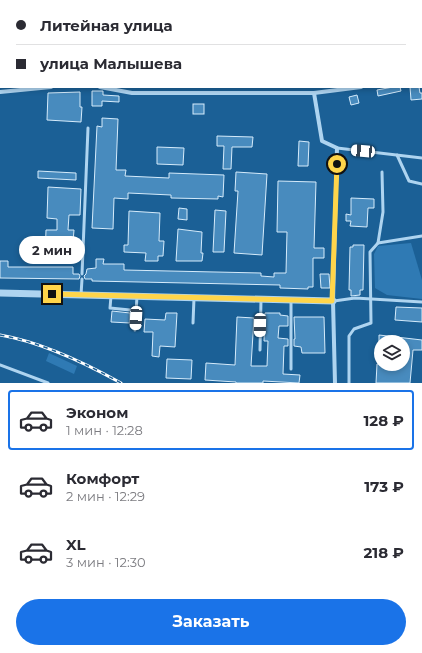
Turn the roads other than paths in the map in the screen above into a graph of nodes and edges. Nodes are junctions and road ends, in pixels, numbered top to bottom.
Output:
1 (41, 88) edge
2 (105, 88) edge
3 (345, 88) edge
4 (0, 92) edge
5 (314, 93) junction
6 (88, 128) dead end
7 (337, 148) junction
8 (397, 155) junction
9 (422, 158) edge
10 (382, 172) dead end
11 (422, 184) edge
12 (422, 236) edge
13 (378, 243) junction
14 (82, 274) dead end
15 (82, 279) dead end
16 (0, 293) edge
17 (81, 295) junction
18 (111, 296) junction
19 (137, 296) junction
20 (194, 298) junction
21 (370, 298) junction
22 (261, 300) junction
23 (291, 300) junction
24 (332, 301) junction
25 (422, 302) edge
26 (130, 310) dead end
27 (193, 324) dead end
28 (135, 330) dead end
29 (260, 350) dead end
30 (0, 365) edge
31 (291, 370) dead end
32 (48, 383) edge
33 (335, 383) edge
34 (349, 383) edge

1 - 4 street
2 - 5 street
3 - 5 street
5 - 7 street
6 - 14 lane
7 - 8 lane
7 - 24 street
8 - 9 lane
8 - 11 lane
10 - 13 lane
12 - 13 lane
13 - 21 lane
15 - 17 lane
16 - 17 street
17 - 18 street
18 - 19 street
18 - 26 lane
19 - 20 street
19 - 28 lane
20 - 22 street
20 - 27 lane
21 - 24 lane
21 - 25 lane
21 - 34 lane
22 - 23 street
22 - 29 lane
23 - 24 street
23 - 31 lane
24 - 33 street
30 - 32 lane

